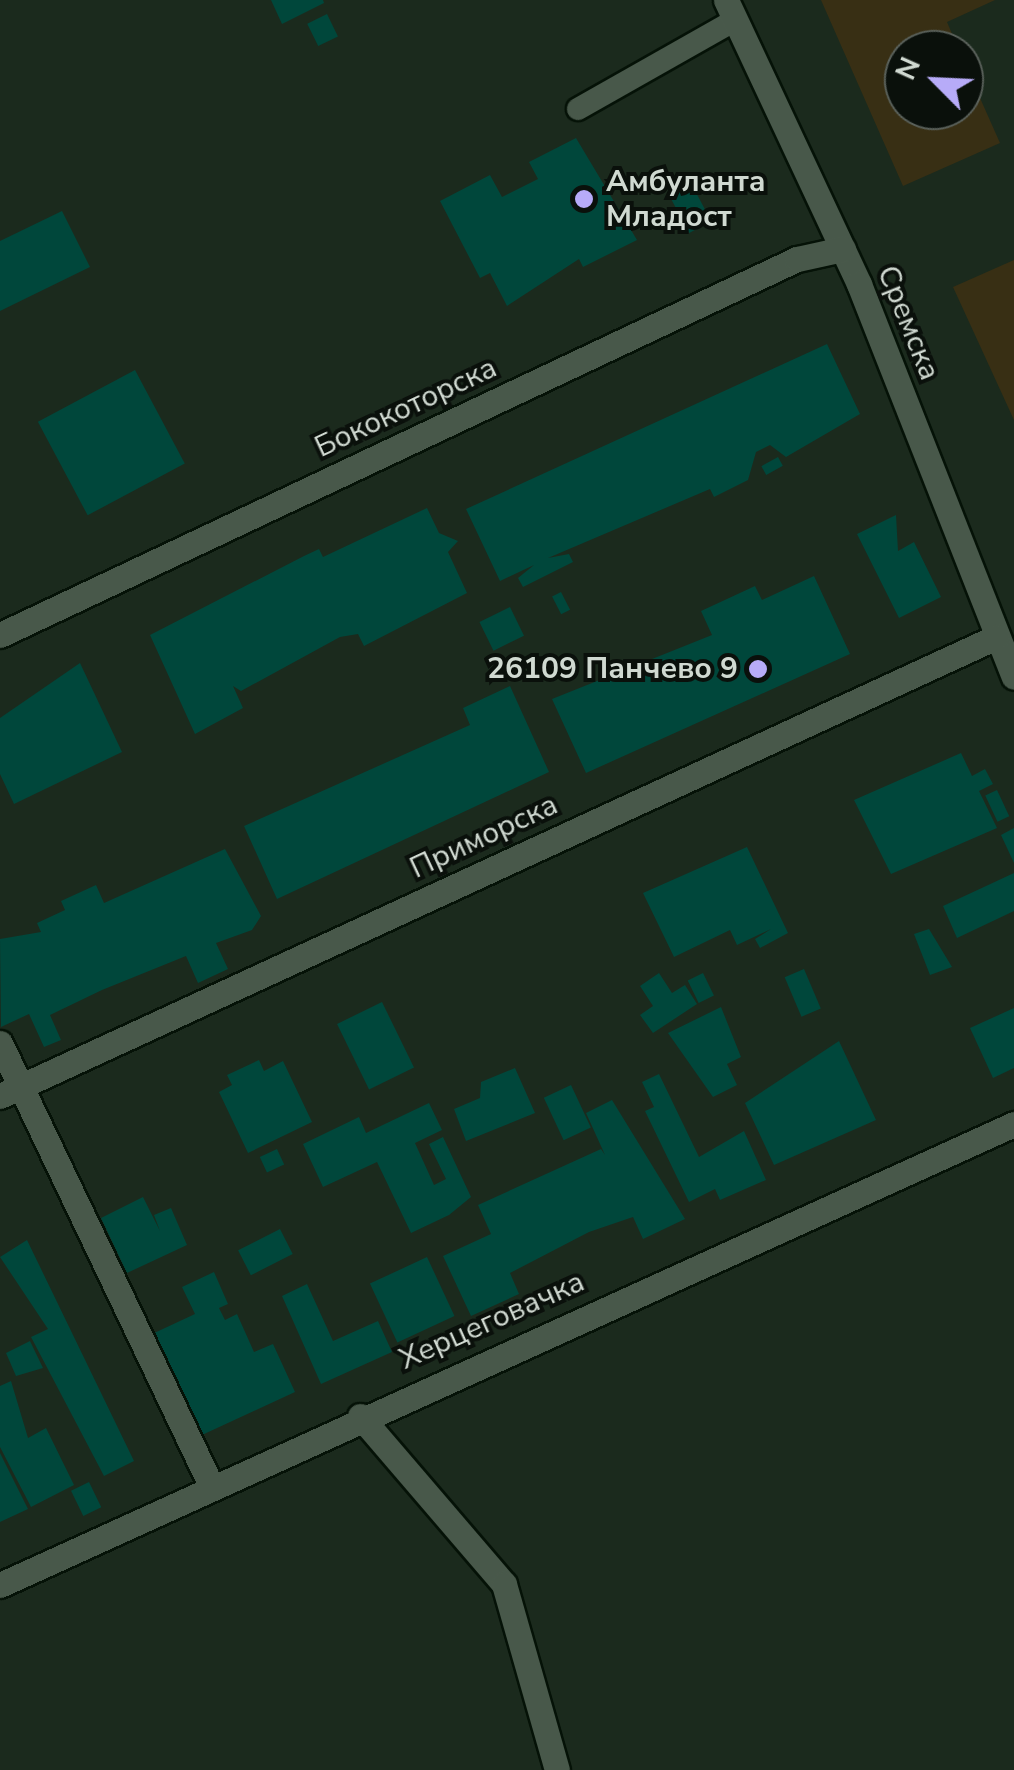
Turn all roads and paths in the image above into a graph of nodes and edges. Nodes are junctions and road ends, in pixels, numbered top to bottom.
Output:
1 (731, 10) edge
2 (578, 109) dead end
3 (843, 249) junction
4 (0, 636) edge
5 (996, 637) junction
6 (1014, 677) edge
7 (0, 1042) edge
8 (10, 1092) edge
9 (1014, 1124) edge
10 (360, 1416) junction
11 (212, 1487) junction
12 (0, 1586) edge
13 (557, 1770) edge

1 - 2 lane
1 - 3 street, Сремска
3 - 4 street, Бококоторска
3 - 5 street, Сремска
5 - 6 street, Сремска
5 - 8 street, Приморска
7 - 8 street
8 - 11 street
9 - 10 street, Херцеговачка
10 - 11 street, Херцеговачка
10 - 13 street
11 - 12 street, Херцеговачка

